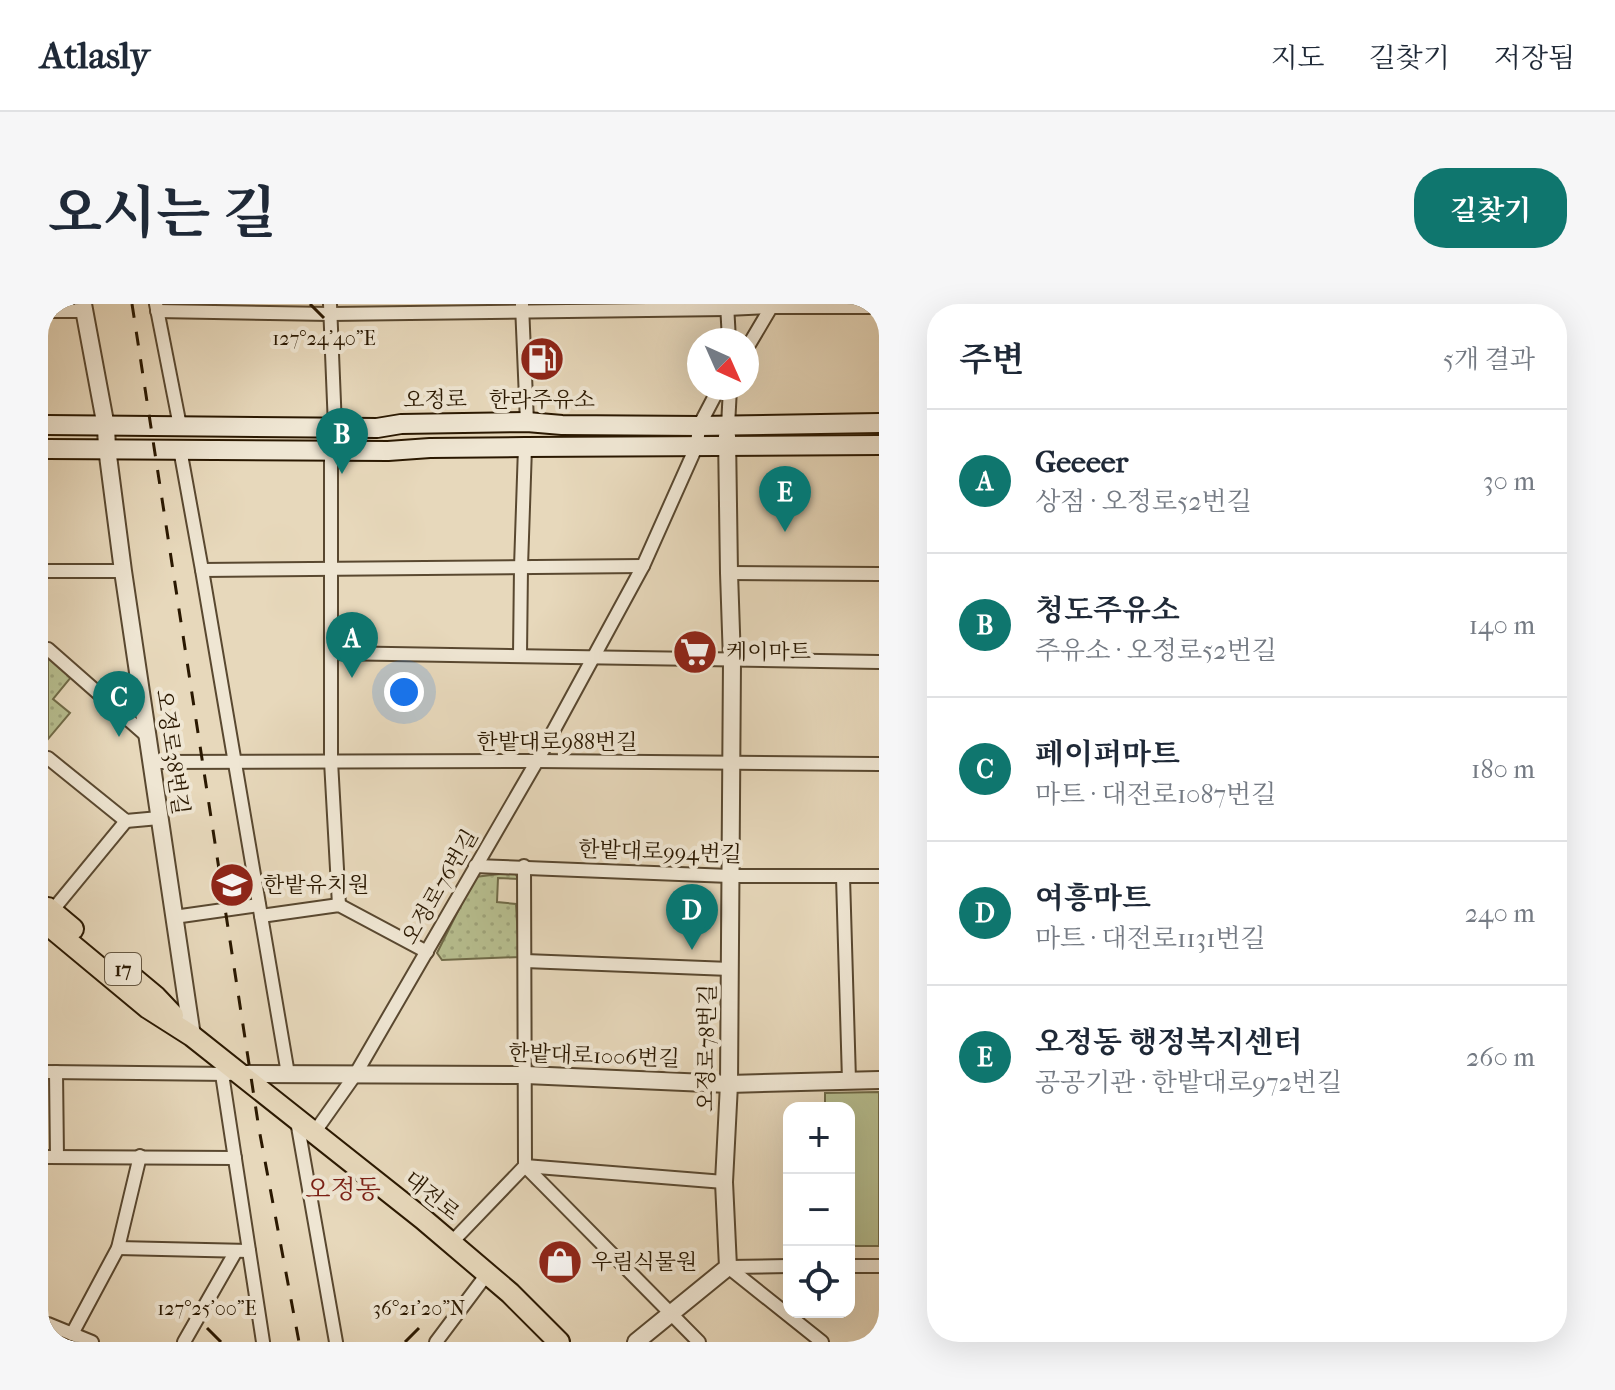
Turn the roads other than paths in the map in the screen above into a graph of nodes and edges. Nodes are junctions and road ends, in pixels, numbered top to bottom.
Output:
1 (772, 306) edge
2 (84, 307) edge
3 (522, 307) edge
4 (727, 307) edge
5 (879, 307) edge
6 (156, 308) edge
7 (330, 309) edge
8 (48, 311) edge
9 (728, 328) edge
10 (759, 328) edge
11 (713, 400) edge
12 (729, 400) edge
13 (527, 422) junction
14 (879, 423) edge
15 (48, 425) edge
16 (180, 426) junction
17 (699, 426) junction
18 (728, 426) junction
19 (106, 427) junction
20 (335, 427) junction
21 (697, 445) junction
22 (728, 445) junction
23 (879, 445) edge
24 (525, 447) junction
25 (107, 448) junction
26 (48, 449) edge
27 (180, 449) junction
28 (331, 451) junction
29 (643, 566) junction
30 (521, 567) junction
31 (332, 569) junction
32 (202, 570) junction
33 (48, 571) edge
34 (123, 571) junction
35 (729, 573) junction
36 (879, 574) edge
37 (48, 649) edge
38 (332, 653) junction
39 (520, 655) junction
40 (593, 657) junction
41 (732, 661) junction
42 (879, 662) edge
43 (147, 736) junction
44 (48, 758) edge
45 (331, 761) junction
46 (537, 761) junction
47 (151, 762) junction
48 (234, 762) junction
49 (732, 763) junction
50 (879, 764) edge
51 (159, 818) junction
52 (126, 821) junction
53 (475, 866) junction
54 (524, 866) junction
55 (730, 876) junction
56 (879, 876) edge
57 (843, 877) junction
58 (339, 905) junction
59 (260, 910) junction
60 (49, 915) edge
61 (174, 917) junction
62 (427, 952) junction
63 (525, 961) junction
64 (730, 969) junction
65 (192, 1036) junction
66 (52, 1072) edge
67 (231, 1074) junction
68 (288, 1074) junction
69 (355, 1075) junction
70 (526, 1075) junction
71 (849, 1080) junction
72 (879, 1080) edge
73 (729, 1084) junction
74 (296, 1119) junction
75 (314, 1133) junction
76 (140, 1156) junction
77 (52, 1157) edge
78 (235, 1158) junction
79 (525, 1166) junction
80 (724, 1182) junction
81 (451, 1243) junction
82 (118, 1248) junction
83 (242, 1251) junction
84 (783, 1266) edge
85 (855, 1266) edge
86 (879, 1266) edge
87 (728, 1267) junction
88 (487, 1274) junction
89 (671, 1313) junction
90 (48, 1324) edge
91 (72, 1334) junction
92 (92, 1342) edge
93 (184, 1342) edge
94 (263, 1342) edge
95 (336, 1342) edge
96 (436, 1342) edge
97 (559, 1342) edge
98 (636, 1342) edge
99 (699, 1342) edge
100 (822, 1342) edge

1 - 4 street
1 - 5 street
1 - 10 street
2 - 8 street
2 - 19 street, 오정로38번길
3 - 4 street
3 - 7 street
3 - 13 street
4 - 9 street
6 - 7 street
6 - 16 street
7 - 20 street
11 - 17 street
12 - 18 street
13 - 17 main road, 오정로
13 - 20 main road, 오정로
14 - 18 main road, 오정로
15 - 19 main road, 오정로
16 - 19 main road, 오정로
16 - 20 main road, 오정로
17 - 18 main road, 오정로
17 - 21 street, 오정로76번길
18 - 22 street
19 - 25 street, 오정로38번길
21 - 22 main road
21 - 24 main road
21 - 29 street, 오정로76번길
22 - 23 main road
22 - 35 street, 오정로78번길
24 - 28 main road
24 - 30 street
25 - 26 main road
25 - 27 main road
25 - 34 street, 오정로38번길
27 - 28 main road
27 - 32 street
28 - 31 street
29 - 30 street
29 - 40 street, 오정로76번길
30 - 31 street
30 - 39 street
31 - 32 street
31 - 38 street
32 - 48 street
33 - 34 street
34 - 43 street, 오정로38번길
35 - 36 street
35 - 41 street, 오정로78번길
37 - 43 street
38 - 39 street
38 - 45 street
39 - 40 street
40 - 41 street
40 - 46 street, 오정로76번길
41 - 42 street
41 - 49 street, 오정로78번길
43 - 47 street, 오정로38번길
44 - 52 street
45 - 46 street, 한밭대로988번길
45 - 48 street, 한밭대로988번길
45 - 58 street
46 - 49 street, 한밭대로988번길
46 - 53 street, 오정로76번길
47 - 48 street, 한밭대로988번길
47 - 51 street, 오정로38번길
48 - 59 street
49 - 50 street, 한밭대로988번길
49 - 55 street, 오정로78번길
51 - 52 street
51 - 61 street, 오정로38번길
52 - 60 street
53 - 54 street, 한밭대로994번길
53 - 62 street, 오정로76번길
54 - 55 street, 한밭대로994번길
54 - 63 street
55 - 57 street, 한밭대로994번길
55 - 64 street, 오정로78번길
56 - 57 street, 한밭대로994번길
57 - 71 street
58 - 59 street
58 - 62 street
59 - 61 street
59 - 68 street
60 - 65 main road, 대전로 / 17
61 - 65 street, 오정로38번길
62 - 69 street, 오정로76번길
63 - 64 street
63 - 70 street
64 - 73 street, 오정로78번길
65 - 67 main road, 대전로 / 17
66 - 67 street
66 - 77 street
67 - 68 street, 한밭대로1006번길
67 - 74 main road, 대전로 / 17
67 - 78 street
68 - 69 street, 한밭대로1006번길
69 - 70 street, 한밭대로1006번길
69 - 75 street, 오정로76번길
70 - 73 street, 한밭대로1006번길
70 - 79 street
71 - 72 street, 한밭대로1006번길
71 - 73 street, 한밭대로1006번길
73 - 80 street, 오정로78번길
74 - 75 main road, 대전로 / 17
74 - 95 street
75 - 81 main road, 대전로 / 17
76 - 77 street
76 - 78 street
76 - 82 street
78 - 83 street
79 - 80 street
79 - 81 street
79 - 89 street
80 - 87 street, 오정로78번길
81 - 88 main road, 대전로 / 17
82 - 83 street
82 - 91 street
83 - 93 street
83 - 94 street
84 - 87 street
85 - 86 street
87 - 89 street
87 - 100 street
88 - 96 street
88 - 97 main road, 대전로 / 17
89 - 98 street
89 - 99 street
90 - 91 street
91 - 92 street

